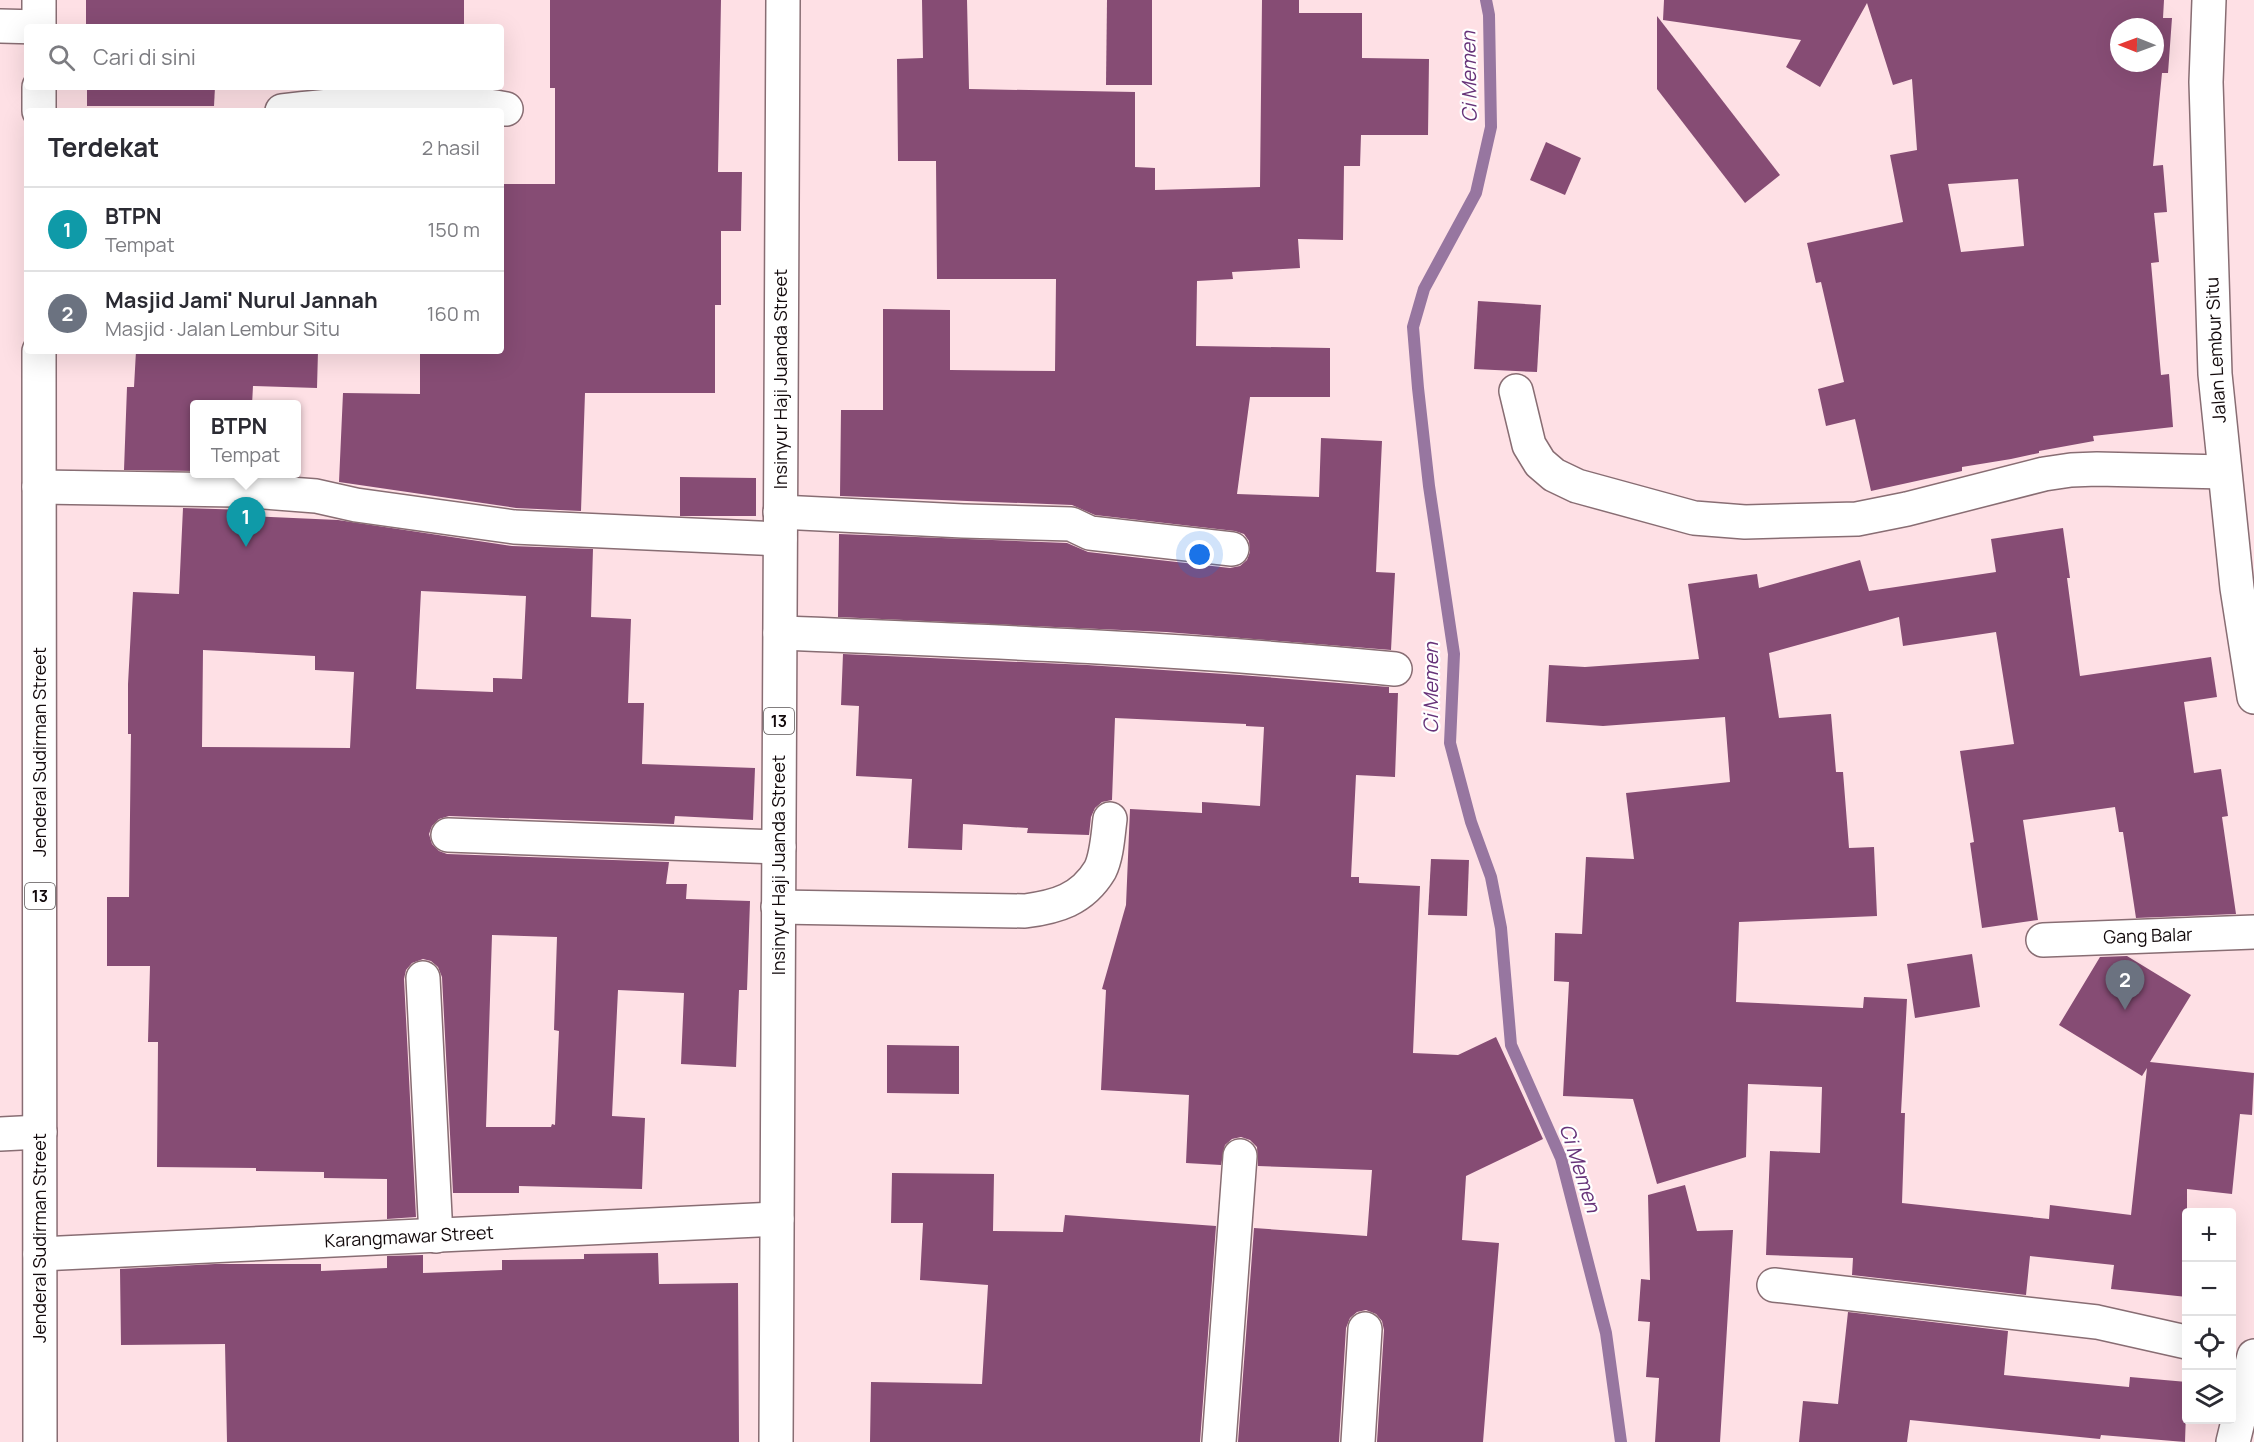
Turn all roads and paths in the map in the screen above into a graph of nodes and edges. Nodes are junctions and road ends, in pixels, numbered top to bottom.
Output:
1 (39, 0) edge
2 (783, 0) edge
3 (2209, 0) edge
4 (39, 24) edge
5 (0, 26) edge
6 (24, 27) edge
7 (39, 90) edge
8 (39, 108) edge
9 (305, 108) edge
10 (501, 108) edge
11 (39, 354) edge
12 (1516, 391) dead end
13 (2224, 472) junction
14 (39, 487) junction
15 (780, 526) junction
16 (1232, 549) dead end
17 (780, 633) junction
18 (1395, 669) dead end
19 (2254, 697) edge
20 (1110, 819) dead end
21 (448, 835) dead end
22 (779, 847) junction
23 (778, 907) junction
24 (2254, 932) edge
25 (2043, 940) dead end
26 (423, 978) dead end
27 (40, 1132) junction
28 (0, 1134) edge
29 (1240, 1156) dead end
30 (777, 1219) junction
31 (436, 1236) junction
32 (40, 1254) junction
33 (1774, 1285) dead end
34 (1365, 1329) dead end
35 (2182, 1341) edge
36 (2236, 1353) edge
37 (2254, 1356) edge
38 (40, 1442) edge
39 (776, 1442) edge
40 (1219, 1442) edge
41 (1358, 1442) edge
42 (2233, 1442) edge

1 - 4 main road
2 - 15 main road, Insinyur Haji Juanda Street / 13
3 - 13 main road, Jalan Lembur Situ
5 - 6 main road
7 - 8 main road
9 - 10 main road
11 - 14 main road, Jenderal Sudirman Street / 13
12 - 13 main road
13 - 19 main road, Jalan Lembur Situ
14 - 15 main road
14 - 27 main road, Jenderal Sudirman Street / 13
15 - 16 main road
15 - 17 main road, Insinyur Haji Juanda Street / 13
17 - 18 main road
17 - 22 main road, Insinyur Haji Juanda Street / 13
20 - 23 main road
21 - 22 main road
22 - 23 main road, Insinyur Haji Juanda Street / 13
23 - 30 main road, Insinyur Haji Juanda Street / 13
24 - 25 main road, Gang Balar
26 - 31 main road
27 - 28 main road
27 - 32 main road, Jenderal Sudirman Street / 13
29 - 40 main road
30 - 31 main road, Karangmawar Street
30 - 39 main road, Insinyur Haji Juanda Street / 13
31 - 32 main road, Karangmawar Street
32 - 38 main road, Jenderal Sudirman Street / 13
33 - 35 main road
34 - 41 main road
36 - 37 main road
37 - 42 main road

